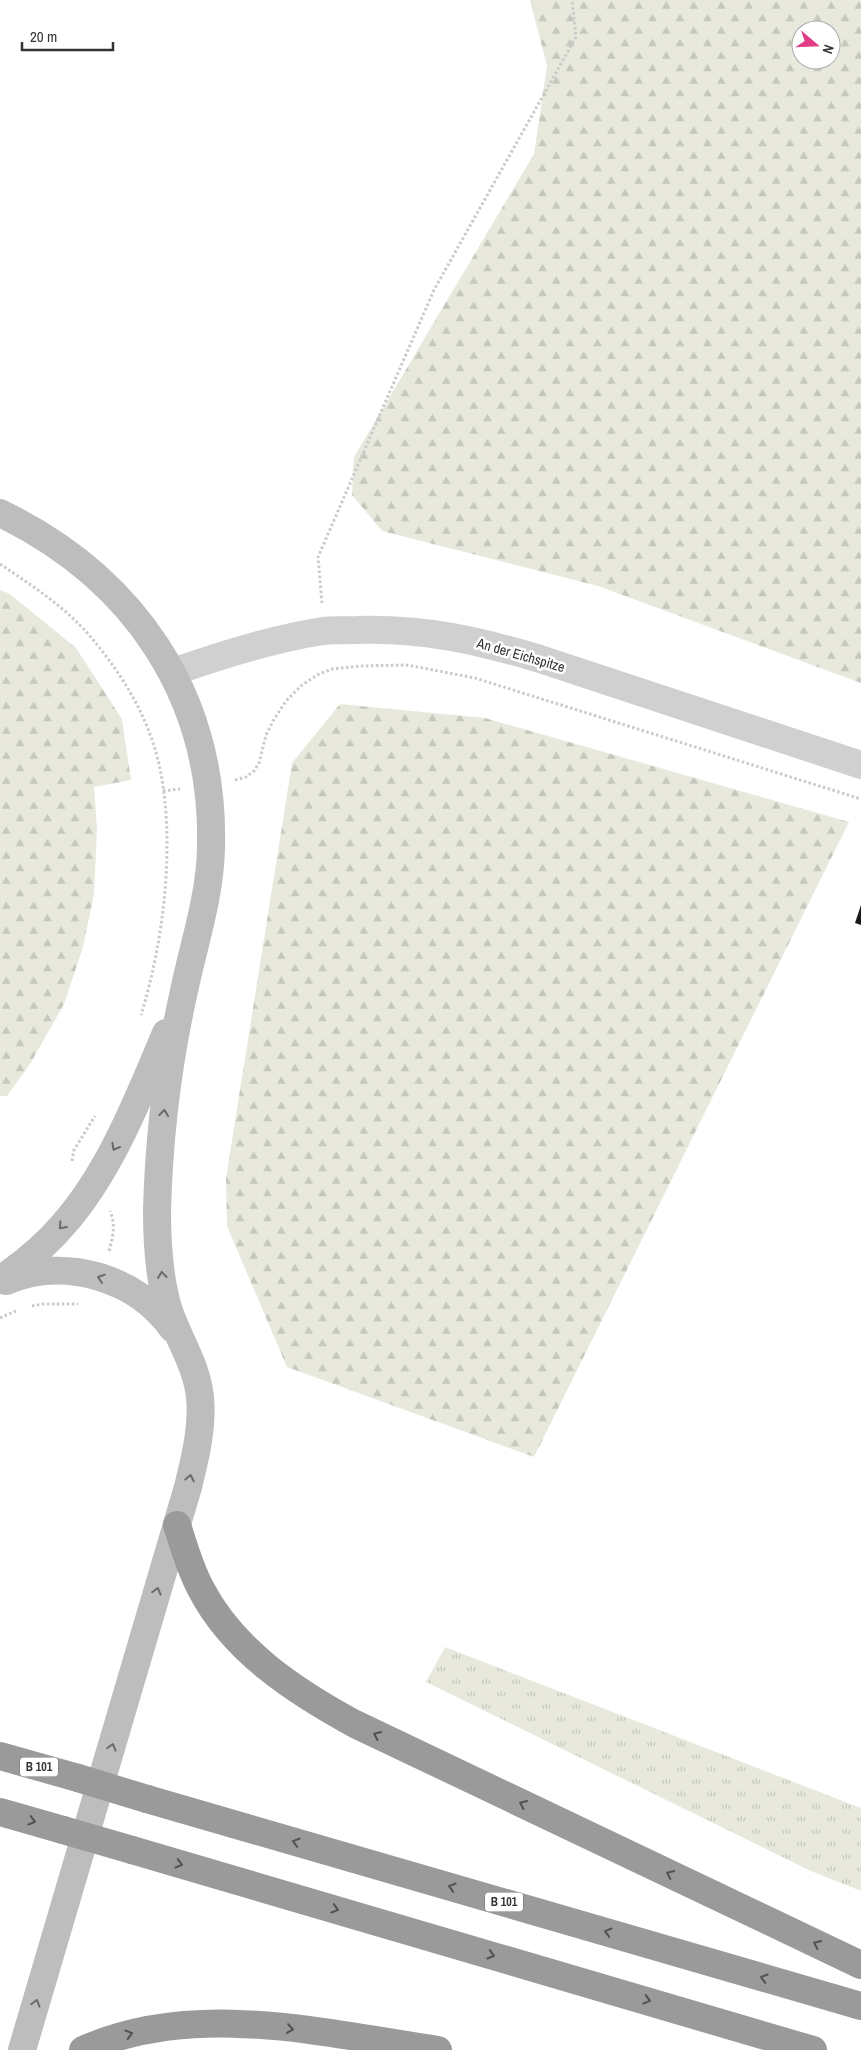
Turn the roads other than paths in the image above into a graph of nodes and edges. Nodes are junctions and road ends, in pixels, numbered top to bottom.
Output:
1 (0, 513) edge
2 (173, 672) junction
3 (861, 765) edge
4 (184, 990) junction
5 (0, 1282) edge
6 (180, 1339) junction
7 (177, 1524) junction
8 (0, 1756) edge
9 (0, 1812) edge
10 (861, 1965) edge
11 (861, 2006) edge
12 (22, 2050) edge
13 (83, 2050) edge
14 (438, 2050) edge
15 (812, 2050) edge

1 - 2 main road
2 - 3 street, An der Eichspitze
2 - 4 main road
4 -> 5 main road
6 -> 4 main road
6 -> 5 main road
7 -> 6 main road
10 -> 7 highway
12 -> 7 main road
11 -> 8 highway, B 101, bridge
9 -> 15 highway, bridge
13 -> 14 highway

